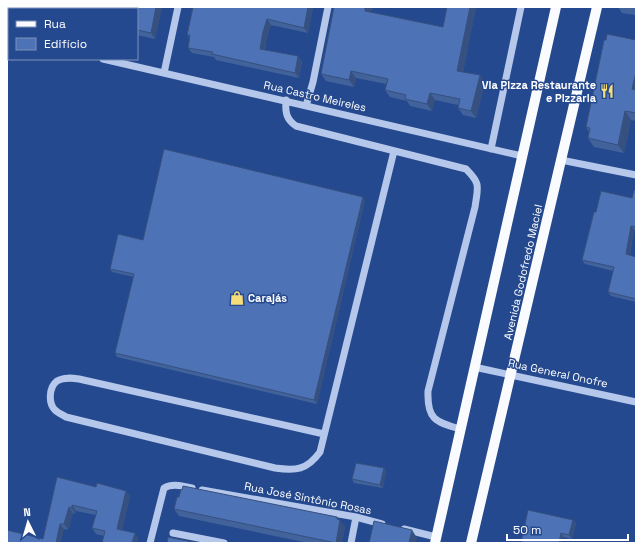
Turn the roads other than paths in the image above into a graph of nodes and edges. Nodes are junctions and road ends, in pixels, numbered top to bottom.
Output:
1 (178, 7) edge
2 (328, 7) edge
3 (521, 7) edge
4 (556, 7) edge
5 (597, 7) edge
6 (107, 60) edge
7 (164, 73) junction
8 (286, 100) junction
9 (306, 106) junction
10 (491, 148) junction
11 (394, 151) junction
12 (522, 156) junction
13 (561, 160) junction
14 (636, 175) edge
15 (474, 367) junction
16 (511, 374) junction
17 (636, 402) edge
18 (460, 429) junction
19 (324, 434) junction
20 (356, 517) junction
21 (173, 533) dead end
22 (435, 540) edge
23 (150, 543) edge
24 (224, 543) edge
25 (350, 543) edge
26 (471, 543) edge

1 - 7 street
2 - 9 street
3 - 10 street
4 - 12 main road
5 - 13 main road, Avenida Godofredo Maciel
6 - 7 street, Rua Castro Meireles
7 - 8 street, Rua Castro Meireles
8 - 9 street, Rua Castro Meireles
8 - 11 street
9 - 10 street, Rua Castro Meireles
10 - 12 street, Rua Castro Meireles
11 - 18 street
11 - 19 street
12 - 15 main road
13 - 14 street
13 - 16 main road, Avenida Godofredo Maciel
15 - 16 street, Rua General Onofre
15 - 18 main road
16 - 17 street, Rua General Onofre
16 - 26 main road, Avenida Godofredo Maciel
18 - 22 main road
19 - 19 street
20 - 22 street, Rua José Sintônio Rosas
20 - 23 street, Rua José Sintônio Rosas
20 - 25 street
21 - 24 street

